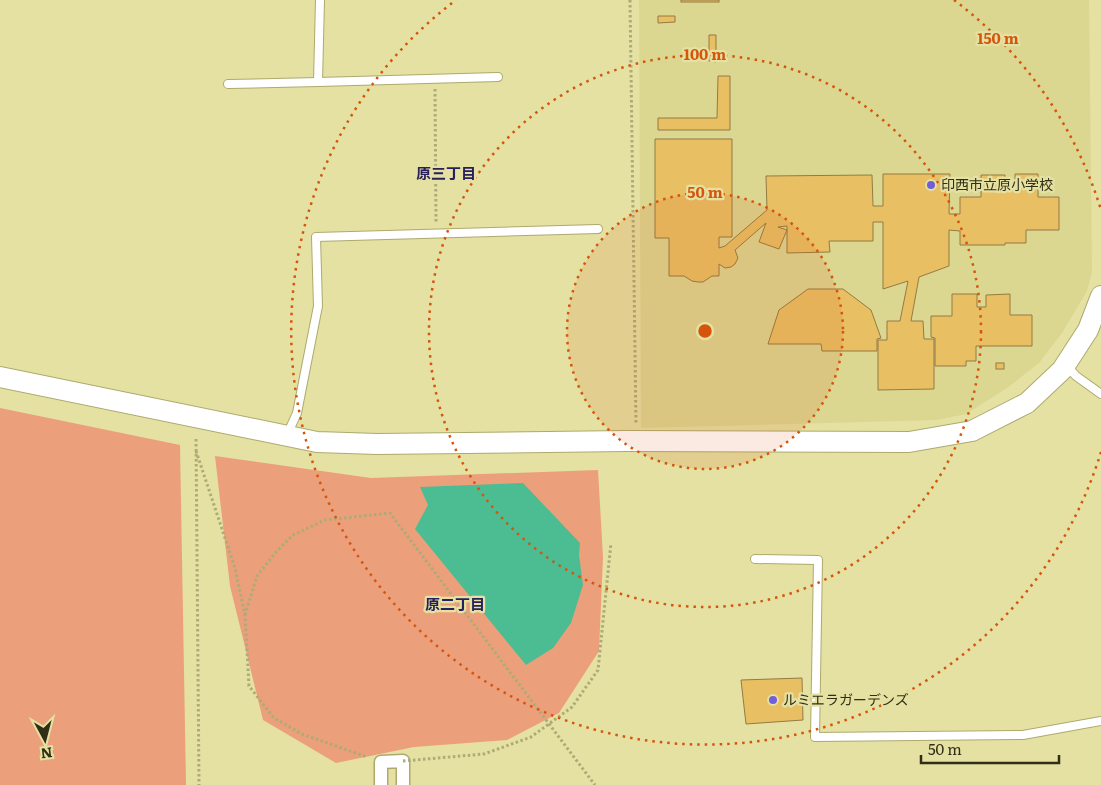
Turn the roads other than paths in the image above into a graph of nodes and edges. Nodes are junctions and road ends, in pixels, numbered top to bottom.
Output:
1 (320, 0) edge
2 (498, 78) dead end
3 (318, 82) junction
4 (228, 84) dead end
5 (598, 229) dead end
6 (1101, 296) edge
7 (1066, 364) junction
8 (0, 377) edge
9 (1101, 394) edge
10 (287, 435) junction
11 (756, 560) dead end
12 (1101, 721) edge
13 (381, 785) edge
14 (403, 785) edge

1 - 3 lane
2 - 3 lane
3 - 4 lane
5 - 10 lane
6 - 7 street
7 - 9 lane
7 - 10 street
8 - 10 street
11 - 12 lane
13 - 14 street

